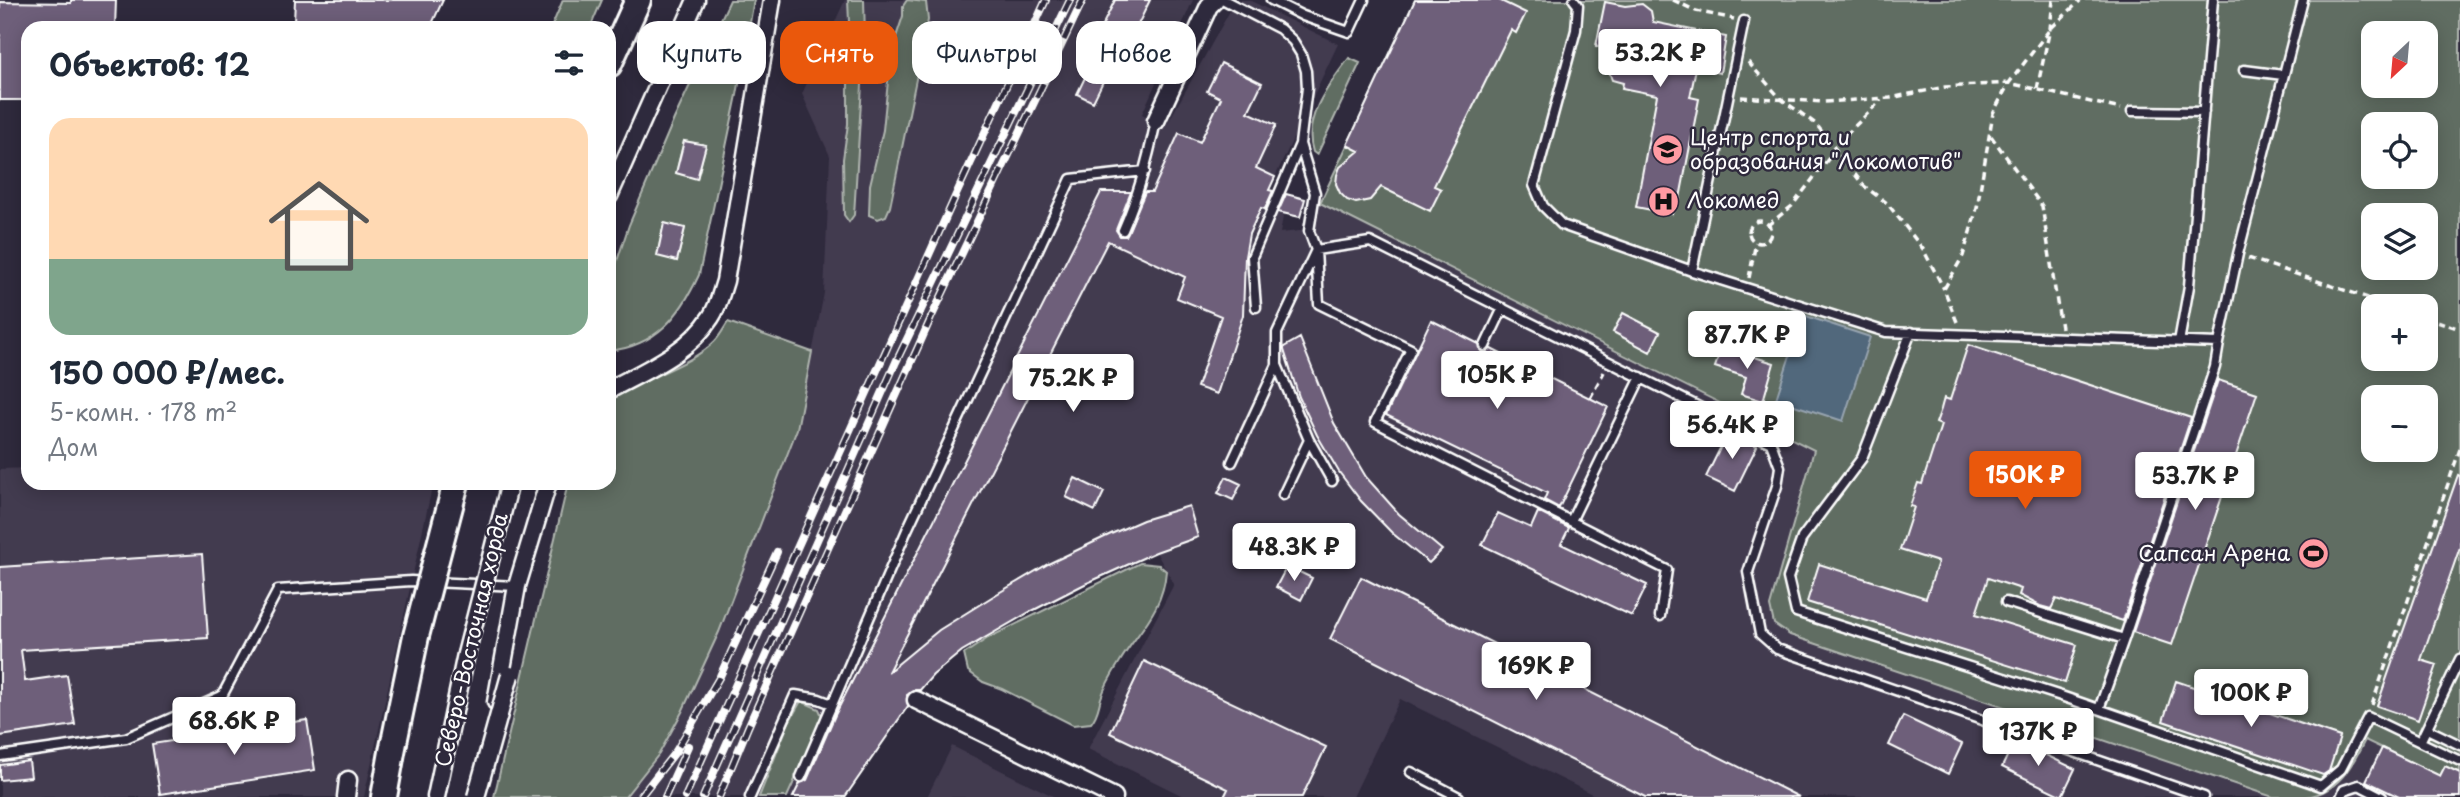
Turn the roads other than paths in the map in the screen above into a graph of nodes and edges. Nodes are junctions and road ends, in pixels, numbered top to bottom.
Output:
1 (638, 0) edge
2 (695, 0) edge
3 (772, 0) edge
4 (1271, 0) edge
5 (1364, 0) edge
6 (1574, 0) edge
7 (2213, 0) edge
8 (2303, 0) edge
9 (1212, 2) edge
10 (1241, 4) edge
11 (1744, 21) road end
12 (616, 49) edge
13 (2244, 70) dead end
14 (2283, 75) junction
15 (2132, 111) road end
16 (2204, 113) junction
17 (1156, 121) joint
18 (1300, 144) junction
19 (1145, 171) junction
20 (616, 180) edge
21 (1123, 230) dead end
22 (1316, 250) junction
23 (1692, 271) junction
24 (1256, 307) dead end
25 (1503, 308) junction
26 (1911, 332) junction
27 (2179, 342) junction
28 (2219, 343) junction
29 (1485, 346) dead end
30 (1277, 365) junction
31 (1642, 377) junction
32 (616, 386) edge
33 (1309, 440) junction
34 (1232, 462) dead end
35 (1332, 481) dead end
36 (454, 490) edge
37 (508, 490) edge
38 (546, 490) edge
39 (1283, 495) dead end
40 (1571, 521) junction
41 (517, 586) junction
42 (2006, 602) dead end
43 (1660, 616) dead end
44 (2123, 639) junction
45 (2460, 659) edge
46 (510, 675) dead end
47 (916, 700) dead end
48 (832, 704) junction
49 (2099, 709) junction
50 (2427, 729) junction
51 (2420, 742) junction
52 (2460, 745) edge
53 (0, 756) edge
54 (2460, 761) edge
55 (1411, 772) dead end
56 (801, 778) dead end
57 (348, 780) dead end
58 (346, 797) edge
59 (384, 797) edge
60 (436, 797) edge
61 (478, 797) edge
62 (750, 797) edge
63 (1114, 797) edge
64 (1459, 797) edge
65 (2204, 797) edge
66 (2341, 797) edge
67 (2382, 797) edge

1 - 12 main road
2 - 20 street
3 - 32 street
4 - 5 lane
6 - 23 lane
7 - 16 lane
8 - 14 lane
9 - 10 lane
9 - 17 street
10 - 18 lane
11 - 23 lane
13 - 14 lane
14 - 28 lane
15 - 16 lane
16 - 27 lane
17 - 19 lane
18 - 22 lane
18 - 24 lane
19 - 21 lane
19 - 48 lane
22 - 25 lane
22 - 30 lane
22 - 40 lane
23 - 26 lane
25 - 29 lane
25 - 31 lane
26 - 27 lane
26 - 49 lane
27 - 28 lane
28 - 44 lane
30 - 33 lane
30 - 34 lane
31 - 40 lane
31 - 65 lane
33 - 35 lane
33 - 39 lane
36 - 59 main road, bridge
37 - 60 street, Северо-Восточная хорда, bridge
38 - 41 street
40 - 43 lane
41 - 53 lane
41 - 61 street
42 - 44 lane
44 - 49 lane
45 - 50 lane
46 - 61 street, bridge
47 - 63 street
48 - 56 lane
48 - 62 lane
49 - 51 lane
50 - 51 lane
50 - 52 lane
51 - 54 lane
55 - 64 lane
57 - 58 street
66 - 67 lane

